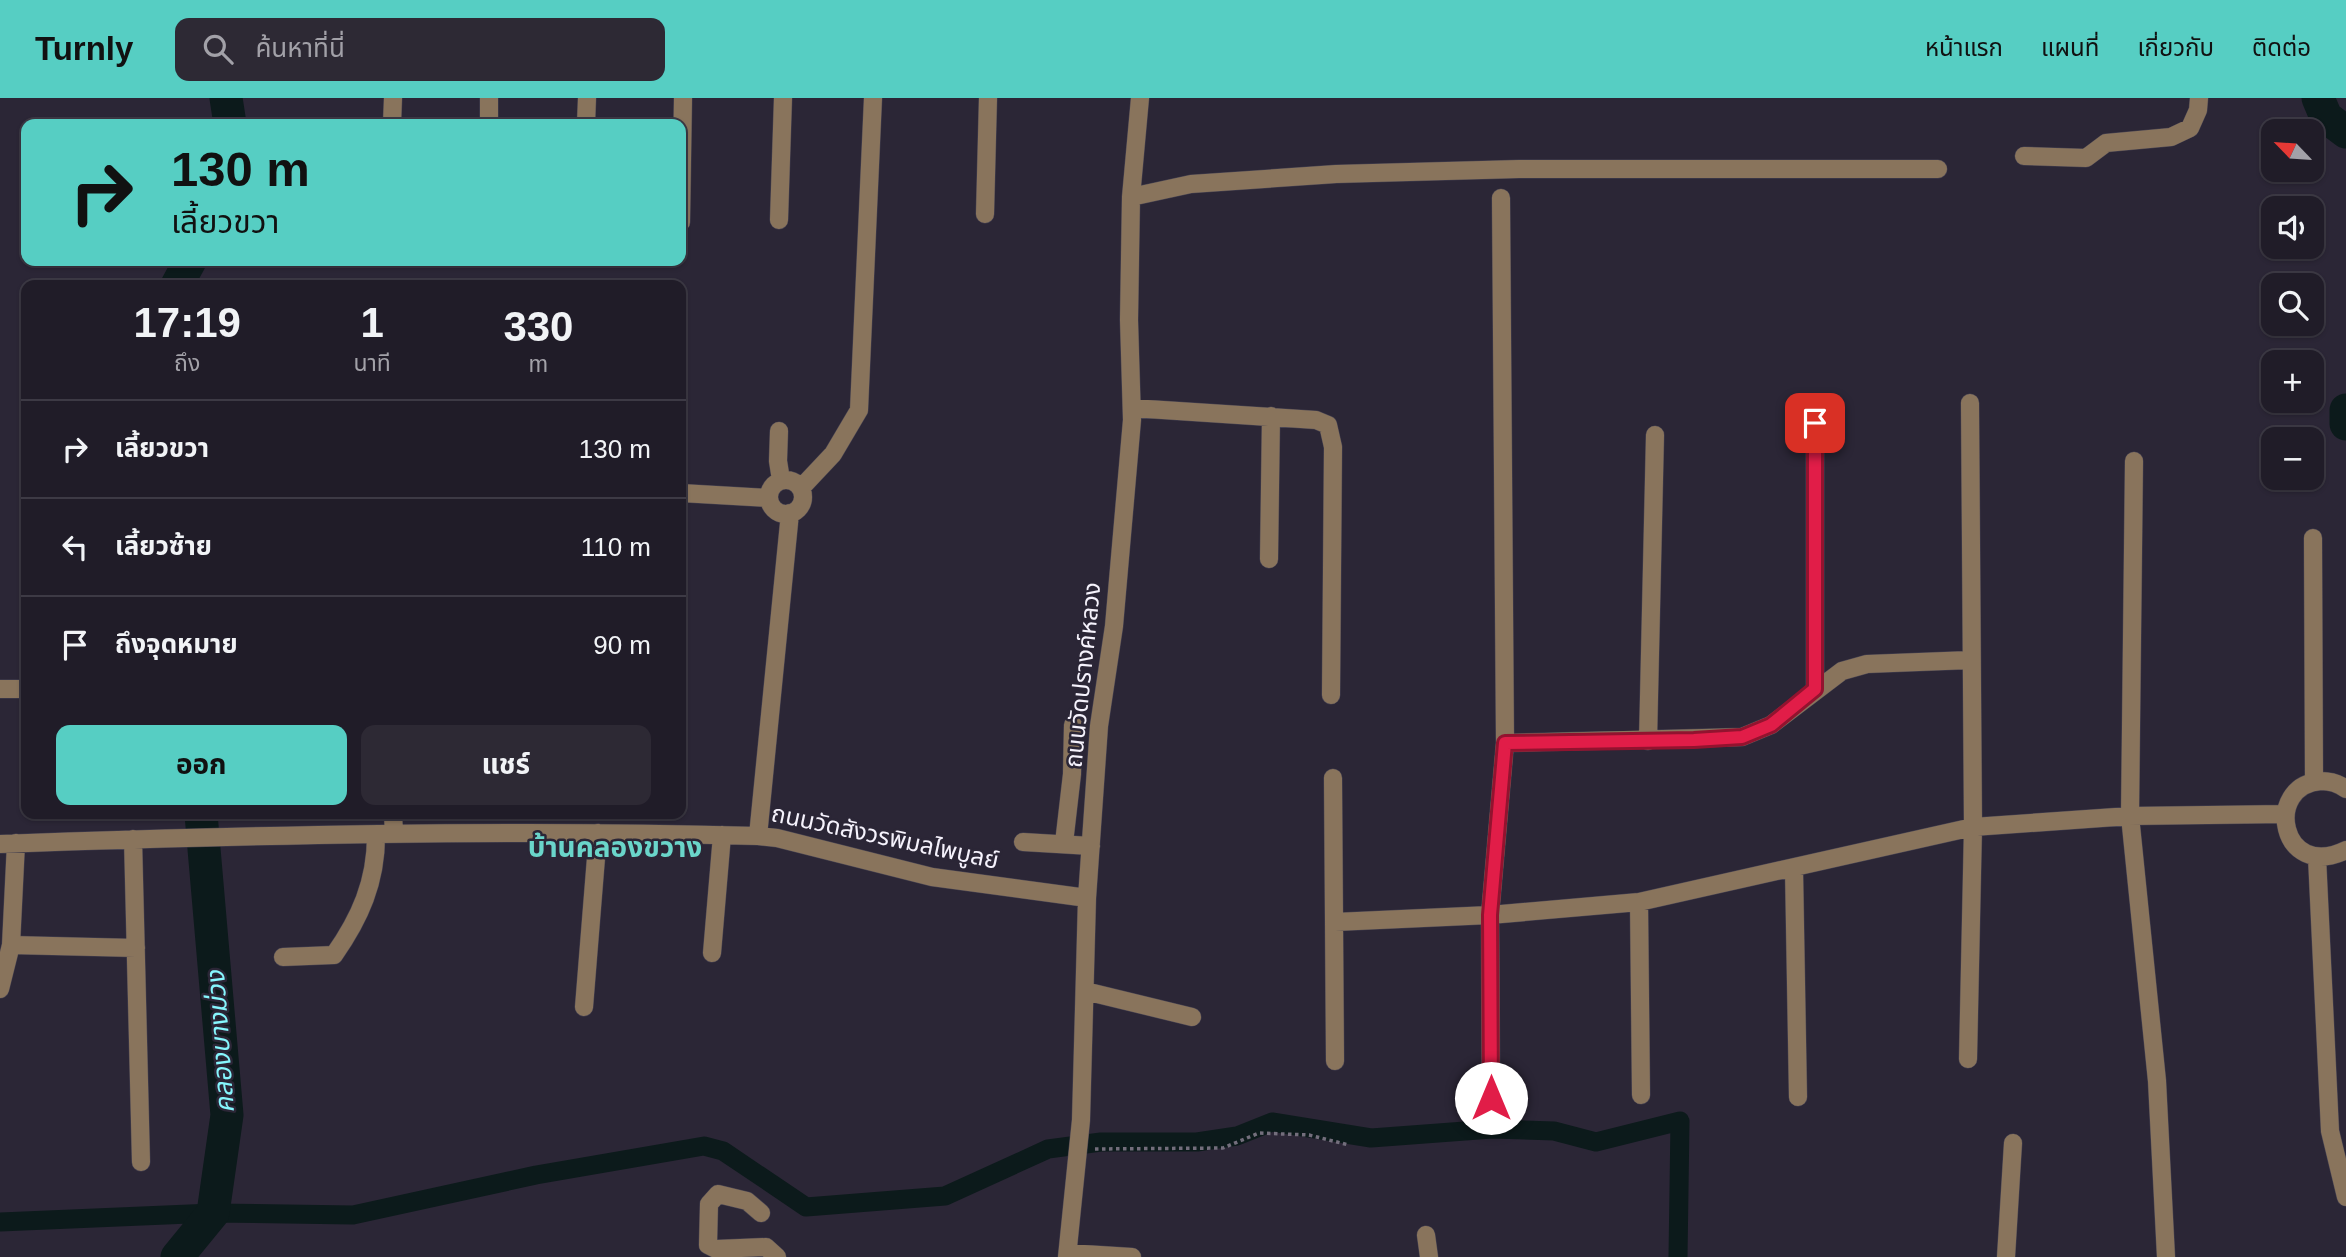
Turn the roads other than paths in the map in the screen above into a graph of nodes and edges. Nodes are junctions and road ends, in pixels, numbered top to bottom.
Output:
1 (393, 98) edge
2 (489, 98) edge
3 (587, 98) edge
4 (683, 98) edge
5 (783, 98) edge
6 (873, 98) edge
7 (988, 98) edge
8 (1140, 98) edge
9 (2199, 98) edge
10 (392, 119) edge
11 (489, 119) edge
12 (586, 119) edge
13 (683, 119) edge
14 (2024, 156) dead end
15 (1938, 169) dead end
16 (1131, 197) junction
17 (1501, 198) dead end
18 (985, 214) dead end
19 (779, 220) dead end
20 (1970, 403) dead end
21 (1132, 408) junction
22 (1271, 416) junction
23 (1815, 423) dead end
24 (779, 431) dead end
25 (1655, 435) dead end
26 (2134, 461) dead end
27 (781, 480) junction
28 (801, 488) junction
29 (686, 493) edge
30 (769, 498) junction
31 (790, 513) junction
32 (2313, 538) dead end
33 (1269, 559) dead end
34 (1971, 660) junction
35 (0, 689) edge
36 (21, 689) edge
37 (1815, 689) junction
38 (1331, 695) dead end
39 (1073, 725) dead end
40 (1648, 741) junction
41 (1505, 743) junction
42 (1333, 778) dead end
43 (2314, 782) junction
44 (2346, 789) edge
45 (2285, 814) junction
46 (2130, 816) junction
47 (391, 819) edge
48 (1973, 827) junction
49 (598, 833) junction
50 (385, 835) junction
51 (722, 835) junction
52 (758, 836) junction
53 (133, 839) junction
54 (1023, 842) dead end
55 (8, 843) edge
56 (1064, 843) junction
57 (1091, 846) junction
58 (2346, 850) edge
59 (2317, 858) junction
60 (1794, 869) junction
61 (1087, 898) junction
62 (1639, 902) junction
63 (1490, 915) junction
64 (1335, 922) junction
65 (11, 945) junction
66 (136, 948) junction
67 (712, 953) dead end
68 (283, 957) dead end
69 (0, 989) edge
70 (1085, 991) junction
71 (584, 1007) dead end
72 (1192, 1017) dead end
73 (1968, 1059) dead end
74 (1335, 1061) dead end
75 (1642, 1095) dead end
76 (1798, 1097) dead end
77 (1491, 1098) dead end
78 (2013, 1143) dead end
79 (141, 1162) dead end
80 (2346, 1197) edge
81 (761, 1213) dead end
82 (1426, 1235) dead end
83 (1067, 1255) edge
84 (777, 1257) edge
85 (1132, 1257) edge
86 (1429, 1257) edge
87 (2006, 1257) edge
88 (2166, 1257) edge

1 - 10 street
2 - 11 street
3 - 12 street
4 - 13 street
5 - 19 street
6 - 28 street
7 - 18 street
8 - 16 street, ถนนวัดปรางค์หลวง
9 - 14 street
15 - 16 street
16 - 21 street, ถนนวัดปรางค์หลวง
17 - 41 street
20 - 34 street
21 - 22 street
21 - 57 street, ถนนวัดปรางค์หลวง
22 - 33 street
22 - 38 street
23 - 37 street
24 - 27 street
25 - 40 street
26 - 46 street
27 - 28 street
27 - 30 street
28 - 31 street
29 - 30 street
30 - 31 street
31 - 52 street
32 - 43 street
34 - 37 street
34 - 48 street
35 - 36 street
37 - 40 street
39 - 56 street
40 - 41 street
41 - 63 street
42 - 64 street
43 - 44 street
43 - 45 street
45 - 46 street
45 - 59 street
46 - 48 street
46 - 88 street
47 - 50 street
48 - 60 street
48 - 73 street
49 - 50 street, ถนนวัดสังวรพิมลไพบูลย์
49 - 51 street, ถนนวัดสังวรพิมลไพบูลย์
49 - 71 street
50 - 53 street, ถนนวัดสังวรพิมลไพบูลย์
50 - 68 street
51 - 52 street, ถนนวัดสังวรพิมลไพบูลย์
51 - 67 street
52 - 61 street, ถนนวัดสังวรพิมลไพบูลย์
53 - 55 street, ถนนวัดสังวรพิมลไพบูลย์
53 - 66 street
54 - 56 street
55 - 65 street
56 - 57 street
57 - 61 street, ถนนวัดปรางค์หลวง
58 - 59 street
59 - 80 street
60 - 62 street
60 - 76 street
61 - 70 street, ถนนวัดปรางค์หลวง
62 - 63 street
62 - 75 street
63 - 64 street
63 - 77 street
64 - 74 street
65 - 66 street
65 - 69 street
66 - 79 street
70 - 72 street
70 - 83 street, ถนนวัดปรางค์หลวง
78 - 87 street
81 - 84 street
82 - 86 street
83 - 85 street

